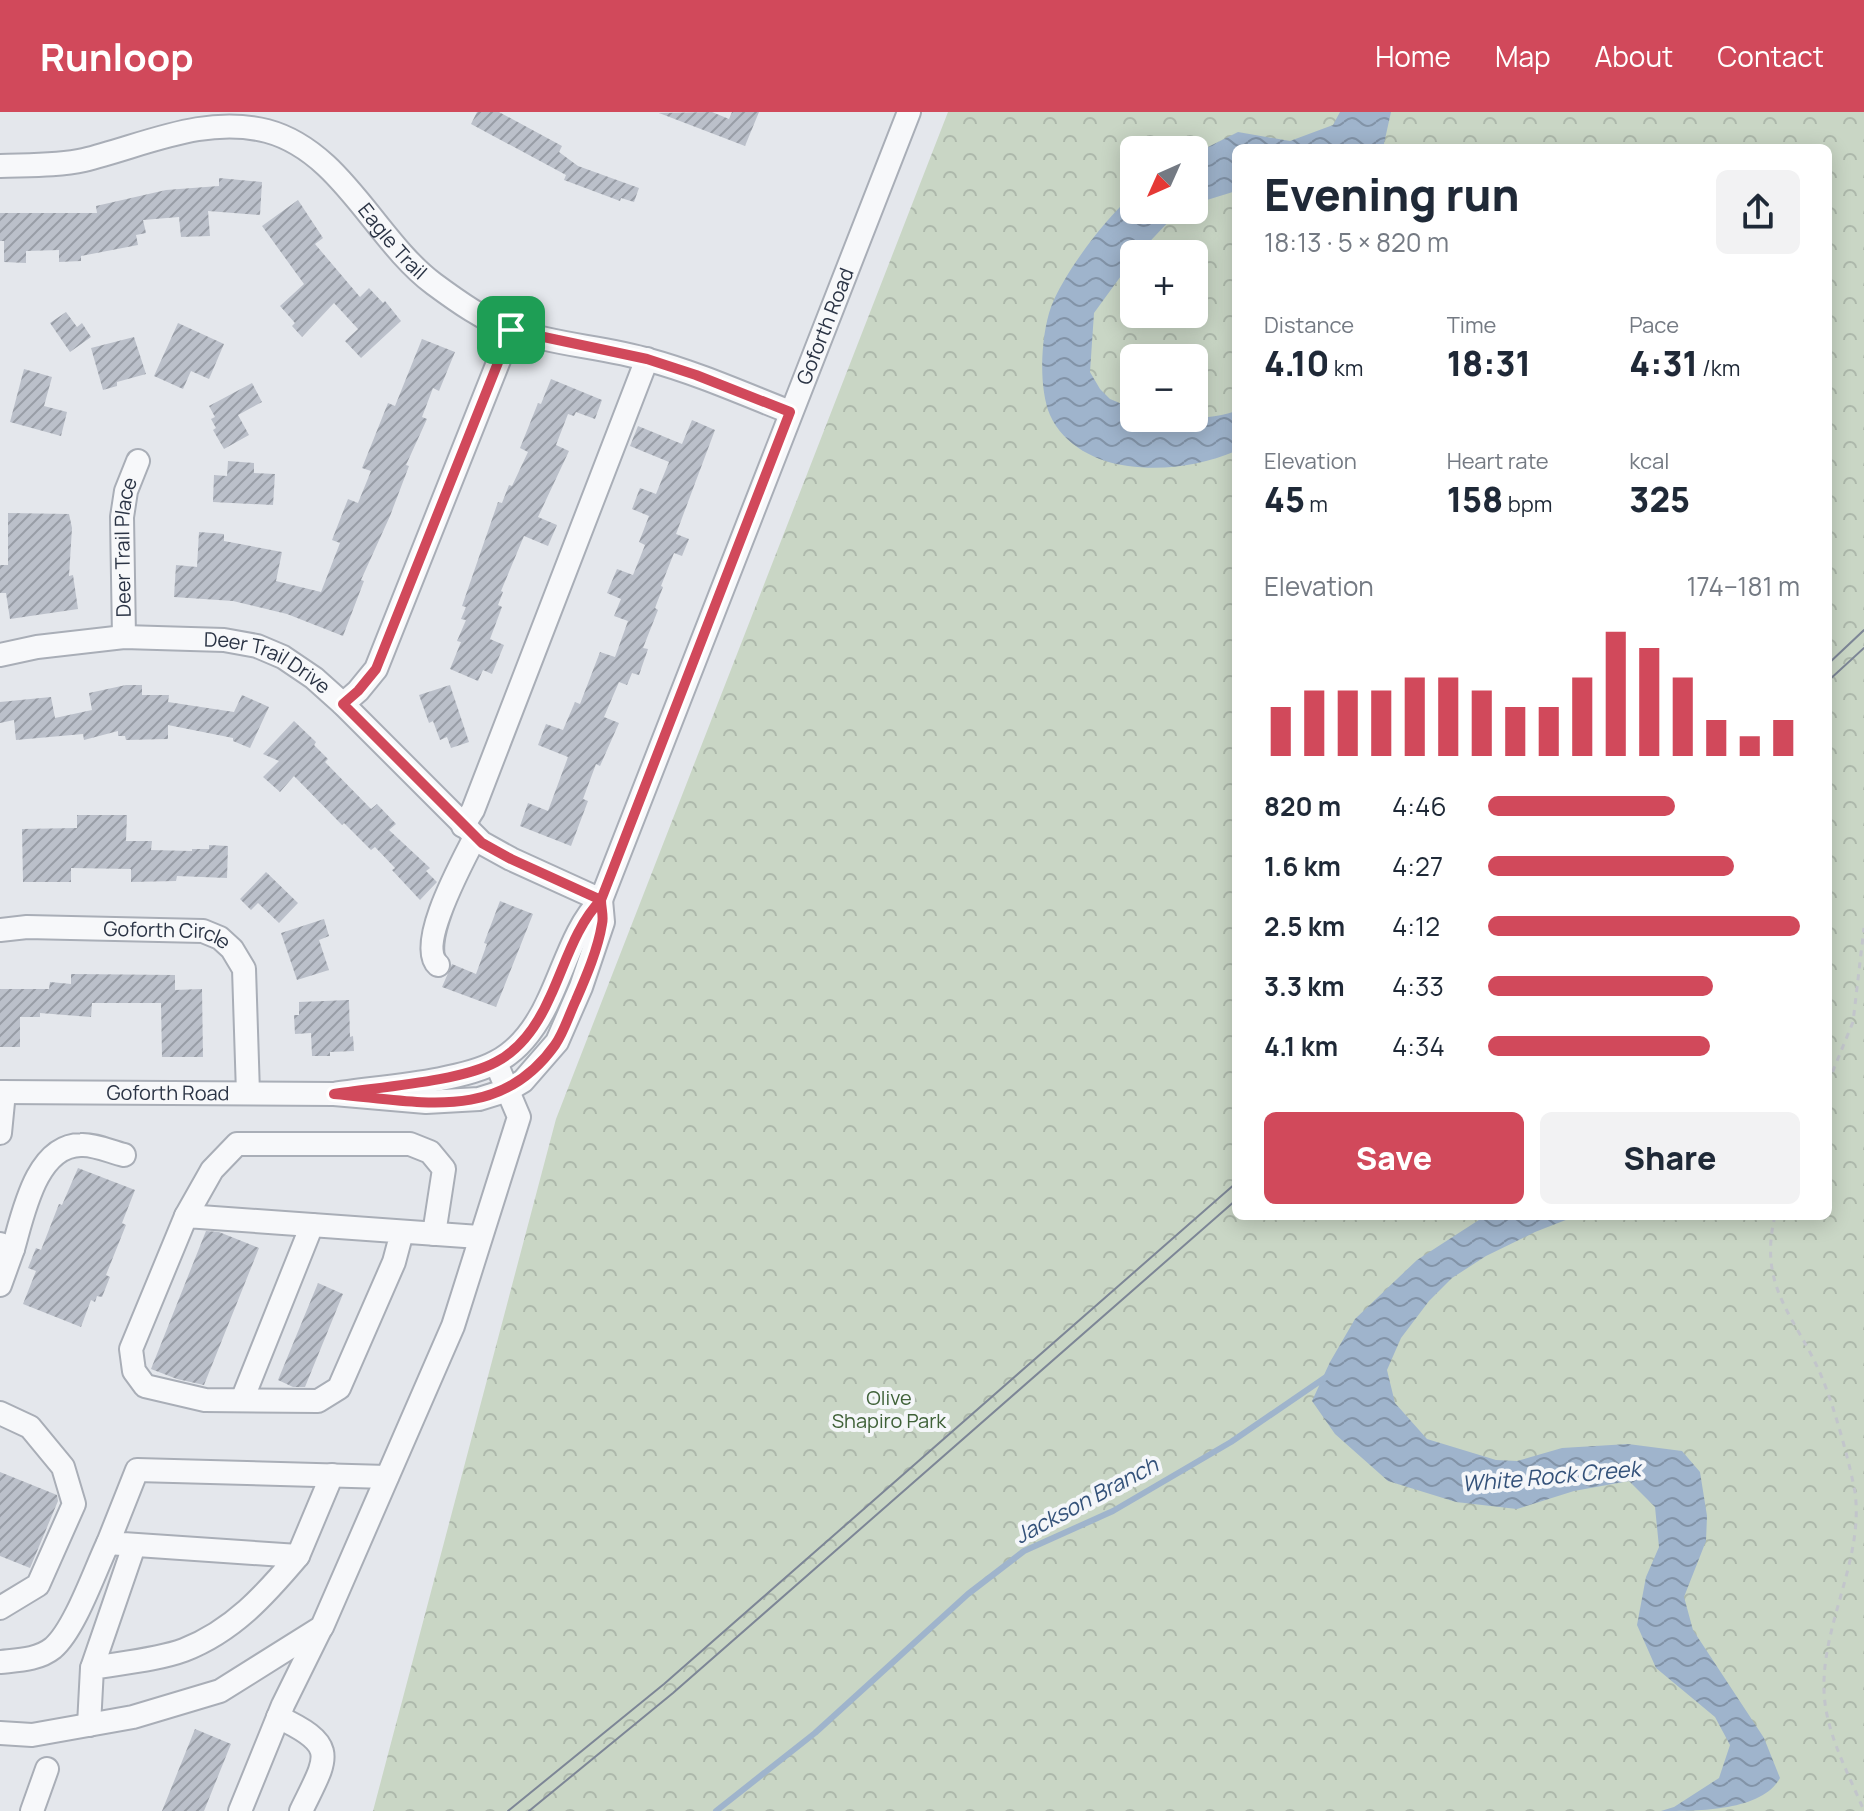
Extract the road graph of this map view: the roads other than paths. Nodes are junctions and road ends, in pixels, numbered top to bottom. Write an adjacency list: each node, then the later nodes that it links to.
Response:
1 (909, 112): 5 (street, Goforth Road)
2 (0, 166): 3 (street, Eagle Trail)
3 (511, 330): 4 (street, Eagle Trail); 9 (street)
4 (647, 359): 5 (street, Eagle Trail); 10 (street)
5 (790, 412): 11 (street, Goforth Road)
6 (138, 461): 7 (street, Deer Trail Place)
7 (124, 637): 8 (street, Deer Trail Drive); 9 (street, Deer Trail Drive)
8 (0, 655)
9 (343, 704): 10 (street, Deer Trail Drive)
10 (469, 832): 11 (street, Deer Trail Drive); 13 (street)
11 (601, 900): 14 (street, Goforth Road); 15 (street, Goforth Road)
12 (0, 930): 17 (street, Goforth Circle)
13 (438, 965)
14 (496, 1063): 15 (street); 18 (street, Goforth Road)
15 (508, 1090): 18 (street, Goforth Road); 25 (street)
16 (2, 1092): 17 (street, Goforth Road); 19 (street)
17 (248, 1093): 18 (street, Goforth Road)
18 (334, 1094)
19 (0, 1133)
20 (124, 1155): 26 (street)
21 (186, 1216): 22 (street); 24 (street); 28 (street)
22 (312, 1225): 23 (street); 28 (street)
23 (402, 1232): 24 (street); 28 (street)
24 (434, 1234): 25 (street)
25 (479, 1237): 31 (street)
26 (7, 1247): 27 (street)
27 (0, 1285)
28 (242, 1400)
29 (0, 1413): 35 (street)
30 (332, 1475): 31 (street); 32 (street); 34 (street)
31 (387, 1477): 36 (street)
32 (108, 1543): 33 (street); 37 (street)
33 (134, 1546): 34 (street); 38 (street)
34 (298, 1556): 38 (street)
35 (0, 1608)
36 (322, 1627): 39 (street); 40 (street)
37 (0, 1662)
38 (92, 1668): 40 (street)
39 (278, 1717): 44 (street); 45 (street)
40 (89, 1725): 41 (street)
41 (0, 1733)
42 (47, 1769): 43 (street)
43 (32, 1811)
44 (240, 1811)
45 (301, 1811)

